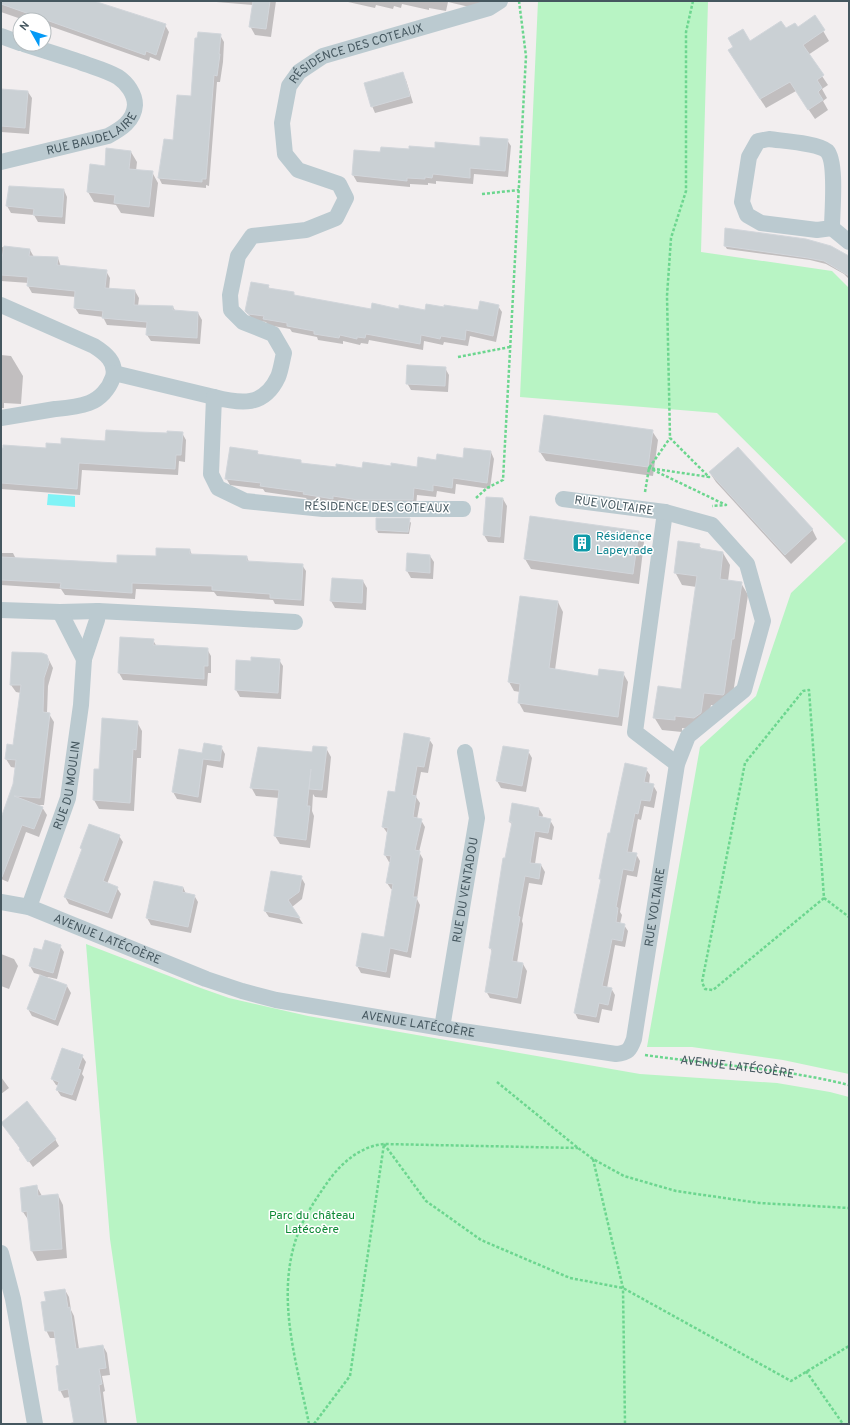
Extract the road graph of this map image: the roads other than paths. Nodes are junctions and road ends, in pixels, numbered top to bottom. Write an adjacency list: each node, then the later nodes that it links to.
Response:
1 (500, 1): 10 (street, RÉSIDENCE DES COTEAUX)
2 (1, 36): 3 (street)
3 (12, 40)
4 (48, 52): 5 (street, RUE BAUDELAIRE)
5 (1, 162)
6 (832, 228): 6 (street); 7 (street)
7 (849, 242)
8 (1, 305): 9 (street)
9 (114, 373): 10 (street, RÉSIDENCE DES COTEAUX); 11 (street)
10 (214, 397): 13 (street, RÉSIDENCE DES COTEAUX)
11 (1, 418)
12 (563, 499): 14 (street, RUE VOLTAIRE)
13 (463, 509)
14 (665, 512): 21 (street, RUE VOLTAIRE); 21 (street, RUE VOLTAIRE)
15 (1, 610): 17 (street)
16 (98, 611): 17 (street); 18 (street); 19 (street, RUE DU MOULIN)
17 (60, 612): 19 (street)
18 (295, 622)
19 (84, 659): 23 (street, RUE DU MOULIN)
20 (465, 752): 24 (street, RUE DU VENTADOU)
21 (677, 764): 25 (street, RUE VOLTAIRE)
22 (1, 902): 23 (street, AVENUE LATÉCOÈRE)
23 (29, 907): 24 (street, AVENUE LATÉCOÈRE)
24 (442, 1028): 25 (street, AVENUE LATÉCOÈRE)
25 (630, 1049)
26 (1, 1253): 27 (street)
27 (35, 1424)

